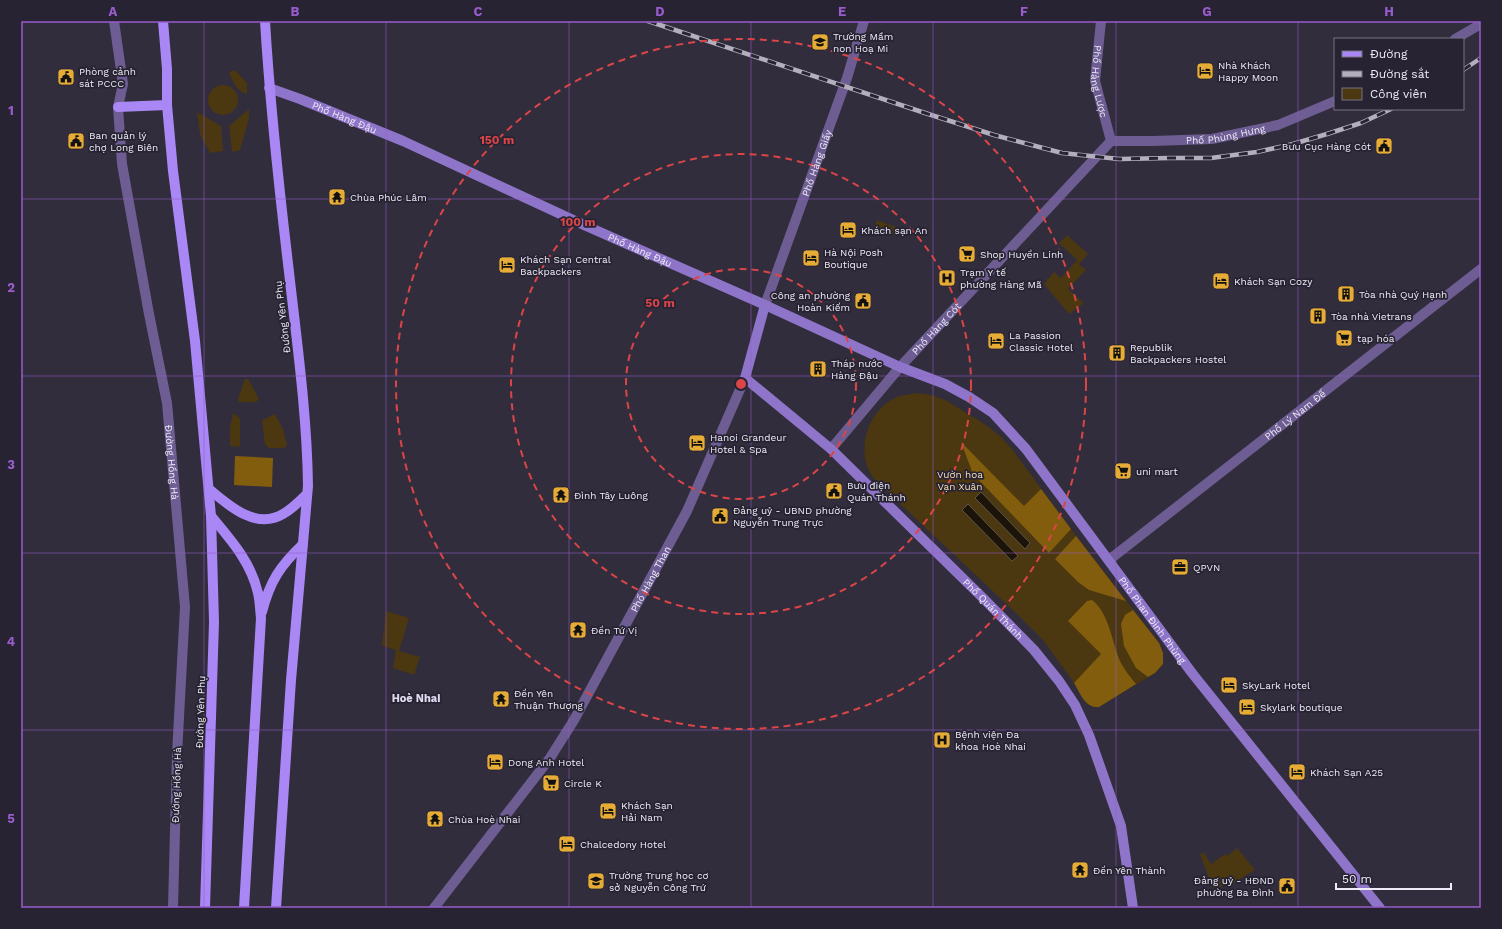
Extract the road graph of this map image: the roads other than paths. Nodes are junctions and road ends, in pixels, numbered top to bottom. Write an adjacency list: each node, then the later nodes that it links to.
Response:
1 (114, 21): 11 (street, Đường Hồng Hà)
2 (163, 21): 9 (main road, Đường Yên Phụ)
3 (265, 21): 8 (main road, Đường Yên Phụ)
4 (864, 21): 14 (street, Phố Hàng Giấy)
5 (1101, 21): 12 (street, Phố Hàng Lược)
6 (1481, 24): 7 (street)
7 (1456, 38)
8 (270, 88): 14 (main road, Phố Hàng Đậu); 19 (main road, Đường Yên Phụ)
9 (167, 100): 11 (main road); 18 (main road, Đường Yên Phụ)
10 (1334, 102): 12 (street, Phố Phùng Hưng)
11 (118, 107): 24 (street, Đường Hồng Hà)
12 (1111, 141): 15 (street, Phố Hàng Cót)
13 (1481, 269): 22 (street, Phố Lý Nam Đế)
14 (765, 305): 15 (main road, Phố Hàng Đậu); 16 (main road, Phố Hàng Than)
15 (900, 367): 17 (street, Phố Hàng Cót); 22 (main road, Phố Phan Đình Phùng)
16 (745, 378): 17 (main road, Phố Quán Thánh); 28 (street, Phố Hàng Than)
17 (831, 449): 29 (main road, Phố Quán Thánh)
18 (209, 489): 19 (main road); 20 (main road, Đường Yên Phụ)
19 (307, 494): 21 (main road, Đường Yên Phụ)
20 (211, 516): 23 (main road); 25 (main road, Đường Yên Phụ)
21 (303, 544): 23 (main road); 27 (main road, Đường Yên Phụ)
22 (1109, 560): 30 (main road, Phố Phan Đình Phùng)
23 (261, 618): 26 (main road)
24 (173, 908)
25 (205, 908)
26 (244, 908)
27 (276, 908)
28 (434, 908)
29 (1133, 908)
30 (1380, 908)

